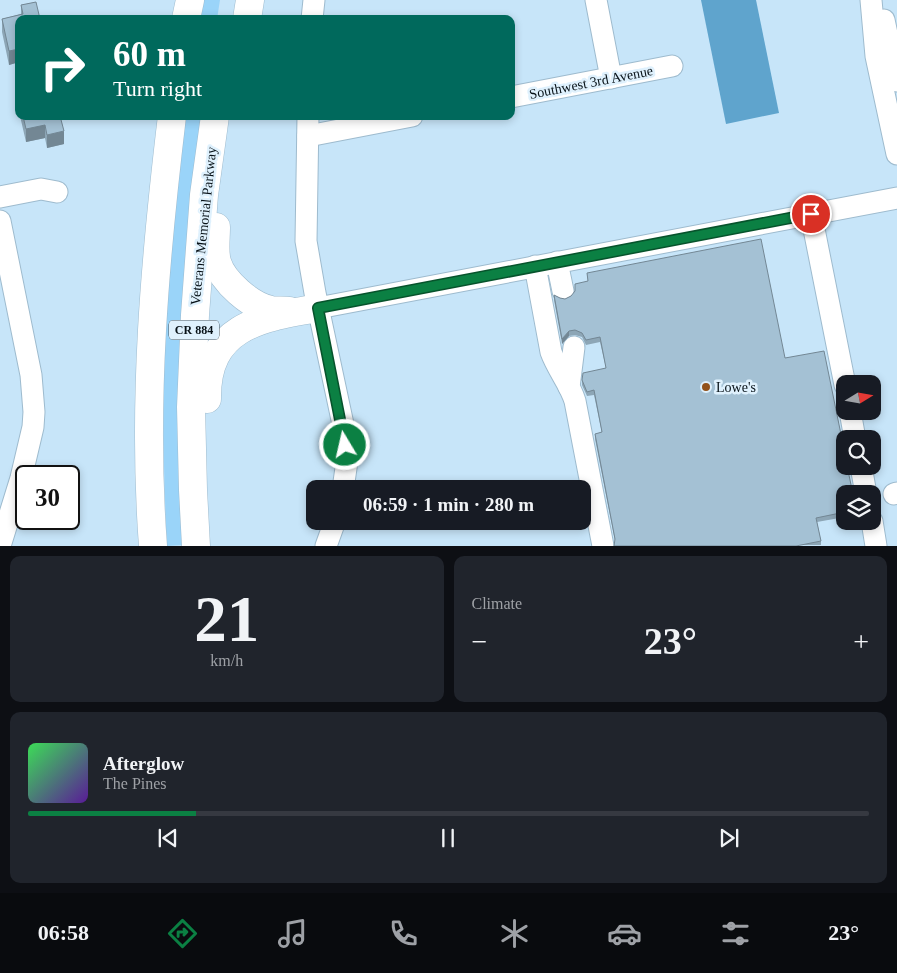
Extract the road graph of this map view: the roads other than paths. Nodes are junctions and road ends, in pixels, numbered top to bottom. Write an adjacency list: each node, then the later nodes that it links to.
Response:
1 (190, 0): 8 (highway)
2 (235, 0): 9 (highway)
3 (250, 0): 10 (highway)
4 (314, 0): 11 (street)
5 (596, 0): 13 (street)
6 (871, 0): 21 (street)
7 (880, 0): 14 (street)
8 (187, 15)
9 (233, 15)
10 (248, 15)
11 (312, 15)
12 (672, 66): 13 (street, Southwest 3rd Avenue)
13 (612, 78): 15 (street, Southwest 3rd Avenue)
14 (897, 81)
15 (515, 96)
16 (172, 120): 30 (highway, CR 884)
17 (214, 120): 41 (highway, Veterans Memorial Parkway / CR 884)
18 (228, 120): 31 (highway)
19 (370, 120): 20 (street)
20 (308, 126): 31 (street)
21 (897, 154)
22 (57, 192): 23 (street)
23 (0, 197)
24 (897, 198): 25 (street)
25 (811, 214): 27 (street); 33 (street)
26 (0, 222): 38 (street)
27 (557, 262): 28 (street); 29 (street)
28 (535, 266): 31 (street); 34 (street)
29 (563, 291)
30 (154, 295): 39 (highway); 40 (highway, CR 884)
31 (308, 309): 35 (street); 42 (highway)
32 (574, 347): 34 (street)
33 (843, 375)
34 (569, 387): 44 (street)
35 (344, 480)
36 (332, 530): 43 (street)
37 (873, 530): 45 (street)
38 (0, 546)
39 (139, 546)
40 (153, 546)
41 (196, 546)
42 (212, 546)
43 (326, 546)
44 (603, 546)
45 (876, 546)

